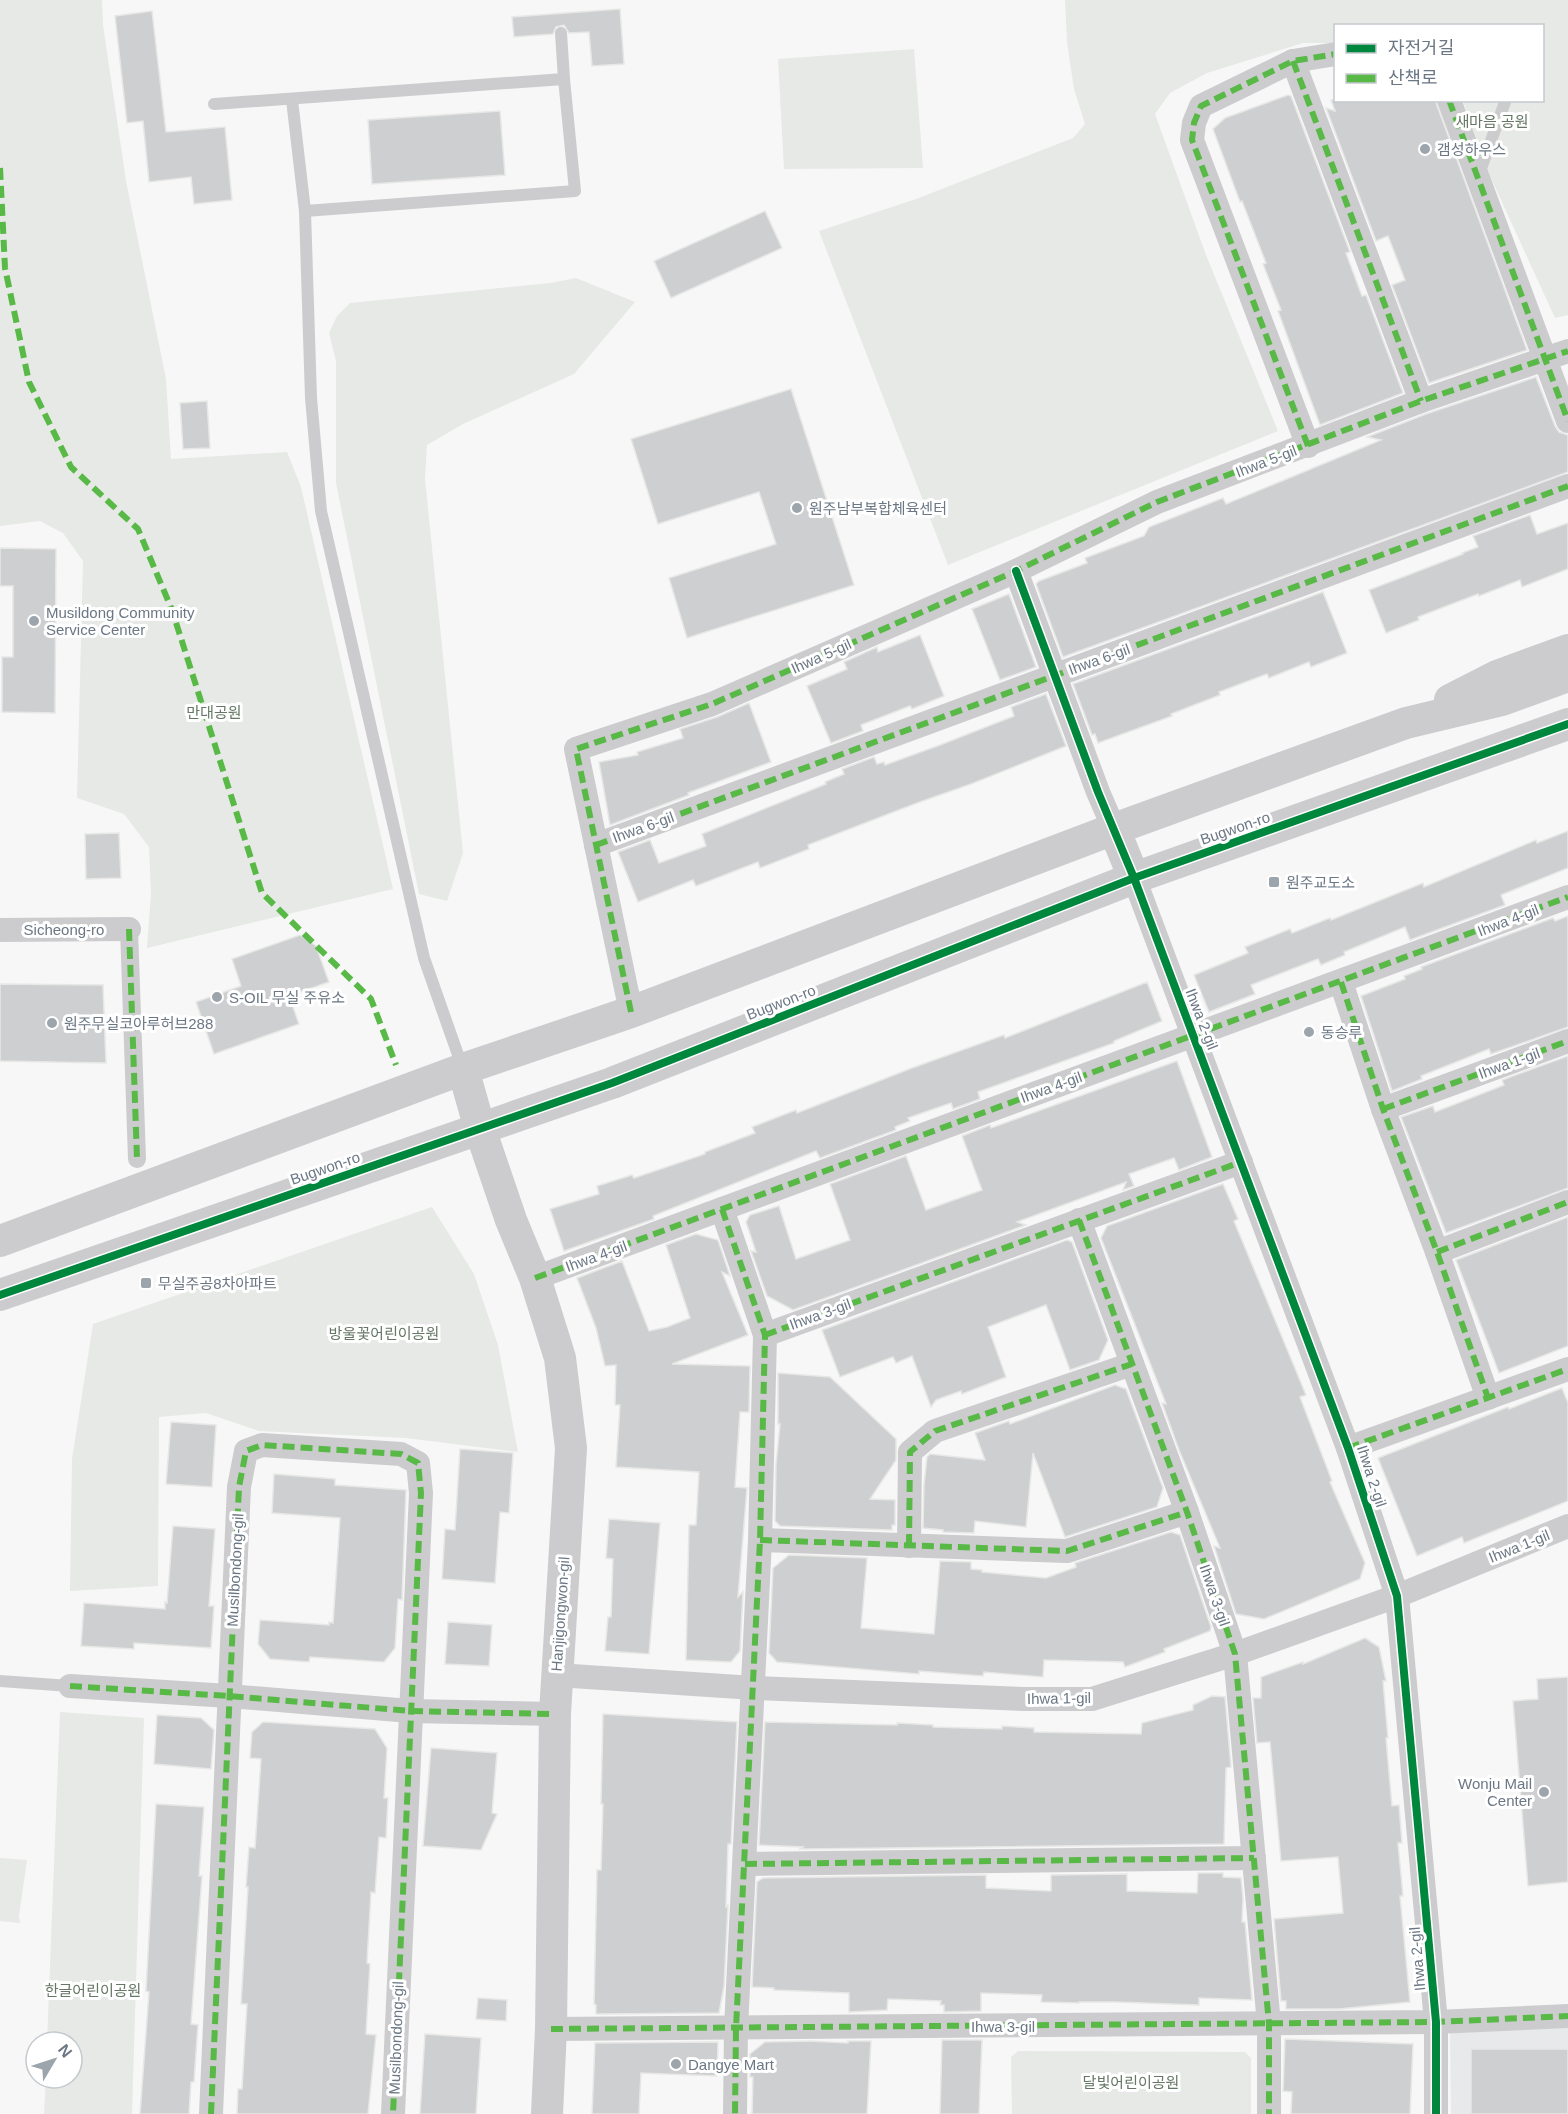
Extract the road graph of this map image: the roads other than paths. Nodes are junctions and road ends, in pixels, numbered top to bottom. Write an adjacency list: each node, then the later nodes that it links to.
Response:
1 (561, 33): 4 (lane)
2 (1334, 54): 3 (street)
3 (1293, 61): 13 (street); 15 (street, Ihwa 5-gil)
4 (564, 79): 5 (lane); 10 (lane)
5 (292, 99): 8 (lane); 10 (lane)
6 (1450, 102): 9 (street)
7 (1505, 102): 9 (lane)
8 (214, 104)
9 (1477, 178): 12 (street)
10 (305, 211): 35 (lane)
11 (1568, 351): 12 (street, Ihwa 5-gil)
12 (1544, 358): 13 (street, Ihwa 5-gil); 14 (street)
13 (1421, 401): 15 (street, Ihwa 5-gil)
14 (1568, 421)
15 (1308, 446): 17 (street, Ihwa 5-gil)
16 (1568, 486): 19 (street, Ihwa 6-gil)
17 (1016, 571): 19 (street); 26 (street, Ihwa 5-gil)
18 (1568, 650): 21 (street)
19 (1055, 675): 25 (street); 26 (street, Ihwa 6-gil)
20 (1568, 676): 21 (street)
21 (1406, 723): 25 (street)
22 (1568, 724): 24 (street, Bugwon-ro)
23 (1568, 746): 24 (street, Bugwon-ro)
24 (1431, 774): 27 (street, Bugwon-ro)
25 (1114, 829): 27 (street); 32 (street)
26 (596, 845): 32 (street, Ihwa 5-gil)
27 (1134, 878): 33 (street, Ihwa 2-gil); 37 (street, Bugwon-ro)
28 (1568, 897): 31 (street, Ihwa 4-gil)
29 (129, 929): 30 (street, Sicheong-ro); 38 (street)
30 (0, 930)
31 (1341, 982): 33 (street, Ihwa 4-gil); 36 (street)
32 (631, 1012): 35 (street)
33 (1194, 1035): 39 (street, Ihwa 2-gil); 41 (street, Ihwa 4-gil)
34 (1568, 1041): 36 (street, Ihwa 1-gil)
35 (463, 1069): 37 (street, Hanjigongwon-gil); 43 (street)
36 (1383, 1109): 44 (street)
37 (480, 1128): 45 (street, Hanjigongwon-gil); 46 (street, Bugwon-ro)
38 (137, 1159)
39 (1241, 1162): 42 (street, Ihwa 3-gil); 51 (street, Ihwa 2-gil)
40 (1568, 1202): 44 (street)
41 (722, 1209): 45 (street, Ihwa 4-gil); 47 (street)
42 (1079, 1220): 47 (street, Ihwa 3-gil); 48 (street, Ihwa 3-gil)
43 (0, 1241)
44 (1437, 1252): 50 (street)
45 (535, 1278): 58 (street, Hanjigongwon-gil)
46 (0, 1295)
47 (765, 1335): 54 (street)
48 (1132, 1364): 52 (street, Ihwa 3-gil); 55 (street)
49 (1568, 1369): 50 (street)
50 (1488, 1398): 51 (street)
51 (1348, 1448): 56 (street, Ihwa 2-gil)
52 (1187, 1512): 55 (street); 57 (street, Ihwa 3-gil)
53 (1568, 1526): 56 (street, Ihwa 1-gil)
54 (760, 1540): 55 (street); 61 (street)
55 (909, 1546)
56 (1397, 1596): 57 (street, Ihwa 1-gil); 68 (street, Ihwa 2-gil)
57 (1235, 1654): 61 (street, Ihwa 1-gil); 65 (street, Ihwa 3-gil)
58 (556, 1675): 61 (street, Ihwa 1-gil); 64 (street, Hanjigongwon-gil)
59 (0, 1681): 60 (lane)
60 (70, 1686): 62 (street)
61 (754, 1688): 66 (street)
62 (229, 1696): 63 (street); 63 (street, Musilbondong-gil); 72 (street, Musilbondong-gil)
63 (410, 1711): 64 (street); 73 (street, Musilbondong-gil)
64 (555, 1714): 71 (street, Hanjigongwon-gil)
65 (1254, 1858): 66 (street); 69 (street, Ihwa 3-gil)
66 (745, 1864): 70 (street)
67 (1568, 2016): 68 (street, Ihwa 3-gil)
68 (1436, 2022): 69 (street, Ihwa 3-gil); 77 (street, Ihwa 2-gil)
69 (1269, 2024): 70 (street, Ihwa 3-gil); 76 (street, Ihwa 3-gil)
70 (736, 2028): 71 (street, Ihwa 3-gil); 75 (street)
71 (551, 2029): 74 (street, Hanjigongwon-gil)
72 (211, 2114)
73 (393, 2114)
74 (547, 2114)
75 (735, 2114)
76 (1269, 2114)
77 (1436, 2114)

